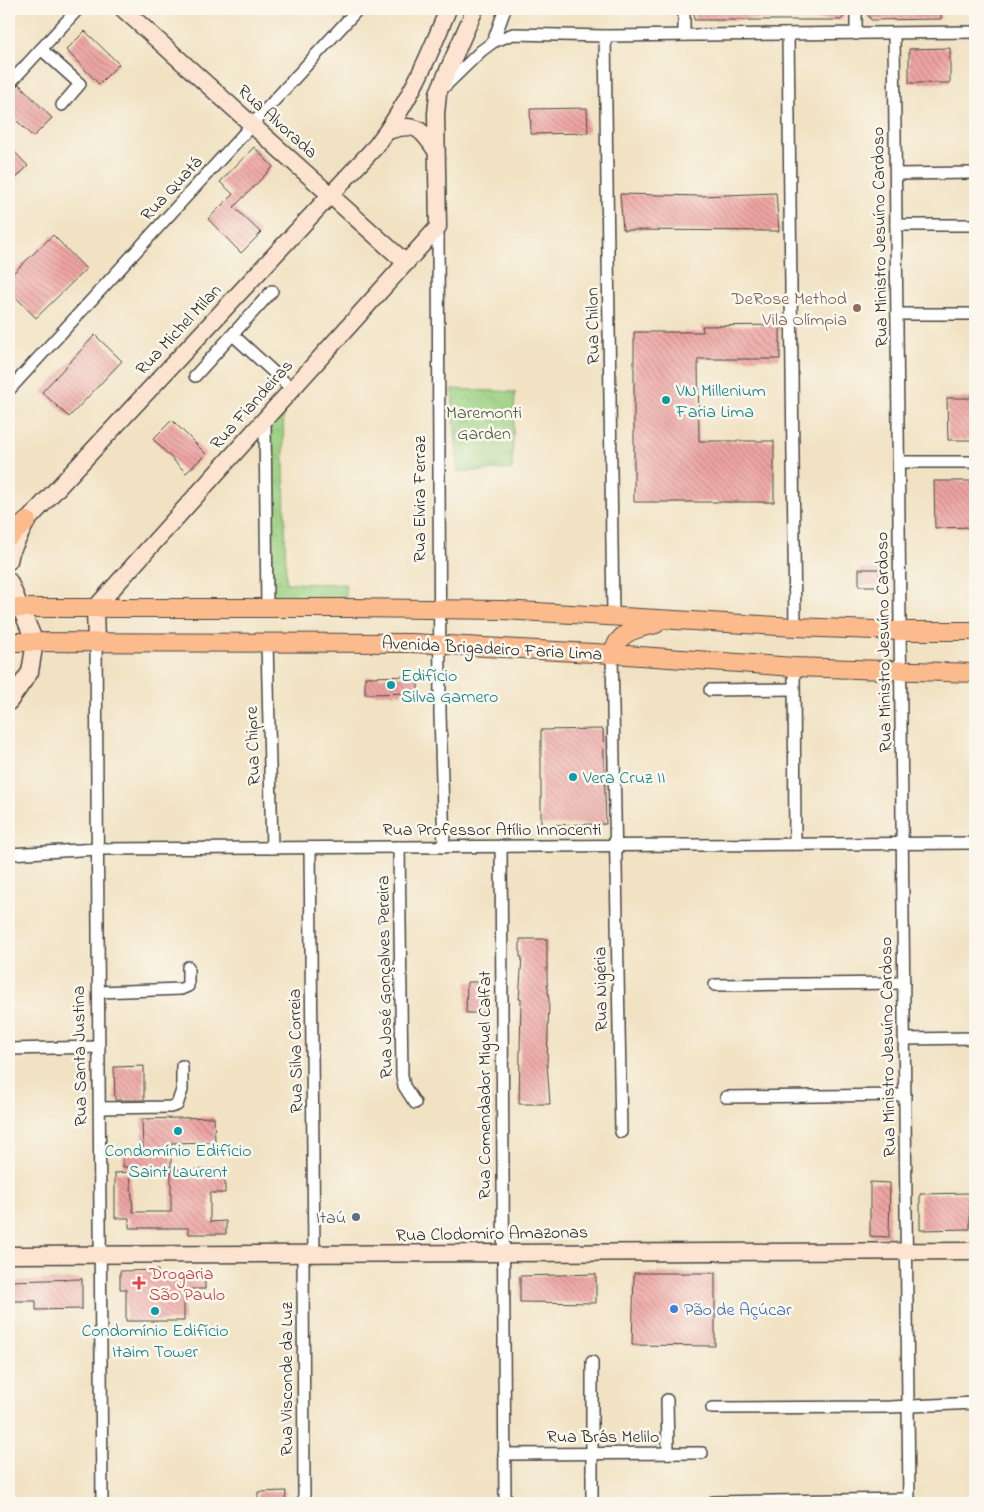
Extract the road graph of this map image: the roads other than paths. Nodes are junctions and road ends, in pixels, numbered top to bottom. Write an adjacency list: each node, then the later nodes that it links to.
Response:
1 (78, 9): 17 (street)
2 (124, 9): 21 (street, Rua Alvorada)
3 (358, 9): 21 (street, Rua Quatá)
4 (448, 9): 22 (street, Rua Michel Milan)
5 (475, 9): 19 (street)
6 (506, 9): 10 (street); 16 (street)
7 (684, 9): 14 (street)
8 (856, 9): 12 (street)
9 (975, 32): 13 (street)
10 (513, 34): 15 (street); 16 (street)
11 (788, 34): 12 (street); 14 (street); 51 (street)
12 (856, 34): 13 (street)
13 (894, 34): 24 (street, Rua Ministro Jesuíno Cardoso)
14 (684, 35): 15 (street)
15 (605, 36): 49 (street, Rua Chilon)
16 (494, 42): 19 (street)
17 (41, 49): 18 (street); 20 (street)
18 (9, 84)
19 (438, 93): 23 (street, Rua Elvira Ferraz)
20 (62, 105)
21 (252, 125): 26 (street, Rua Alvorada); 37 (street, Rua Quatá)
22 (388, 131): 23 (street); 26 (street, Rua Michel Milan)
23 (436, 152): 29 (street, Rua Elvira Ferraz)
24 (896, 174): 25 (street); 27 (street, Rua Ministro Jesuíno Cardoso)
25 (975, 174)
26 (330, 195): 30 (street, Rua Alvorada); 41 (street, Rua Michel Milan)
27 (896, 225): 28 (street); 32 (street, Rua Ministro Jesuíno Cardoso)
28 (975, 225)
29 (438, 227): 30 (street, Rua Fiandeiras); 48 (street, Rua Elvira Ferraz)
30 (406, 263): 36 (street, Rua Fiandeiras)
31 (272, 291): 34 (street)
32 (897, 314): 33 (street); 39 (street, Rua Ministro Jesuíno Cardoso)
33 (975, 314)
34 (232, 335): 35 (street); 36 (street)
35 (195, 376)
36 (292, 389): 38 (street, Rua Fiandeiras)
37 (9, 390)
38 (264, 420): 46 (street, Rua Fiandeiras); 47 (street)
39 (899, 462): 40 (street); 52 (street, Rua Ministro Jesuíno Cardoso)
40 (975, 462)
41 (27, 521): 42 (main road); 43 (street, Rua Michel Milan)
42 (9, 537)
43 (9, 561)
44 (9, 581): 45 (street)
45 (14, 608): 46 (main road, Avenida Brigadeiro Faria Lima); 55 (street)
46 (94, 608): 47 (main road, Avenida Brigadeiro Faria Lima); 56 (street, Rua Santa Justina)
47 (267, 608): 48 (main road, Avenida Brigadeiro Faria Lima)
48 (440, 609): 49 (main road, Avenida Brigadeiro Faria Lima); 58 (street, Rua Elvira Ferraz)
49 (613, 616): 50 (main road, Avenida Brigadeiro Faria Lima)
50 (671, 620): 51 (main road, Avenida Brigadeiro Faria Lima); 59 (main road)
51 (796, 627): 52 (main road, Avenida Brigadeiro Faria Lima)
52 (901, 631): 53 (main road, Avenida Brigadeiro Faria Lima); 61 (street, Rua Ministro Jesuíno Cardoso)
53 (975, 631)
54 (9, 642): 55 (main road, Avenida Brigadeiro Faria Lima)
55 (35, 642): 56 (main road, Avenida Brigadeiro Faria Lima); 65 (street)
56 (96, 642): 57 (main road, Avenida Brigadeiro Faria Lima); 75 (street, Rua Santa Justina)
57 (267, 642): 58 (main road, Avenida Brigadeiro Faria Lima); 73 (street, Rua Chipre)
58 (440, 644): 59 (main road, Avenida Brigadeiro Faria Lima); 72 (street, Rua Elvira Ferraz)
59 (612, 654): 60 (main road, Avenida Brigadeiro Faria Lima); 70 (street)
60 (794, 667): 61 (main road, Avenida Brigadeiro Faria Lima); 63 (street)
61 (901, 672): 62 (main road, Avenida Brigadeiro Faria Lima); 68 (street, Rua Ministro Jesuíno Cardoso)
62 (975, 673)
63 (794, 689): 64 (street); 67 (street)
64 (710, 690)
65 (9, 702)
66 (975, 843): 68 (street, Rua Professor Atílio Innocenti)
67 (795, 844): 68 (street, Rua Professor Atílio Innocenti); 70 (street, Rua Professor Atílio Innocenti)
68 (903, 844): 78 (street, Rua Ministro Jesuíno Cardoso)
69 (501, 846): 70 (street, Rua Professor Atílio Innocenti); 72 (street, Rua Professor Atílio Innocenti); 95 (street, Rua Comendador Miguel Calfat)
70 (615, 846): 90 (street, Rua Nigéria)
71 (399, 847): 72 (street, Rua Professor Atílio Innocenti); 74 (street, Rua Professor Atílio Innocenti); 88 (street, Rua José Gonçalves Pereira)
72 (444, 847)
73 (272, 848): 74 (street, Rua Professor Atílio Innocenti); 75 (street, Rua Professor Atílio Innocenti)
74 (310, 848): 94 (street, Rua Silva Correia)
75 (98, 849): 76 (street, Rua Professor Atílio Innocenti); 80 (street, Rua Santa Justina)
76 (9, 854)
77 (188, 967): 80 (street)
78 (904, 982): 79 (street); 82 (street, Rua Ministro Jesuíno Cardoso)
79 (714, 985)
80 (99, 992): 83 (street, Rua Santa Justina)
81 (975, 1038): 82 (street)
82 (905, 1039): 86 (street, Rua Ministro Jesuíno Cardoso)
83 (99, 1047): 84 (street); 89 (street, Rua Santa Justina)
84 (9, 1049)
85 (182, 1066): 89 (street)
86 (905, 1095): 87 (street); 91 (street, Rua Ministro Jesuíno Cardoso)
87 (726, 1097)
88 (415, 1103)
89 (100, 1108): 93 (street, Rua Santa Justina)
90 (621, 1132)
91 (907, 1251): 92 (street, Rua Clodomiro Amazonas); 95 (street, Rua Clodomiro Amazonas); 100 (street, Rua Ministro Jesuíno Cardoso)
92 (975, 1251)
93 (100, 1254): 94 (street, Rua Clodomiro Amazonas); 96 (street, Rua Clodomiro Amazonas); 108 (street, Rua Santa Justina)
94 (309, 1254): 95 (street, Rua Clodomiro Amazonas); 109 (street, Rua Visconde da Luz)
95 (502, 1254): 104 (street, Rua Comendador Miguel Calfat)
96 (9, 1255)
97 (592, 1362): 105 (street)
98 (667, 1400): 102 (street)
99 (975, 1403): 100 (street)
100 (907, 1405): 101 (street); 106 (street, Rua Ministro Jesuíno Cardoso)
101 (712, 1408)
102 (668, 1453): 103 (street, Rua Brás Melilo); 105 (street, Rua Brás Melilo)
103 (702, 1453)
104 (504, 1454): 105 (street, Rua Brás Melilo); 110 (street, Rua Comendador Miguel Calfat)
105 (592, 1454): 111 (street)
106 (908, 1501): 107 (street)
107 (713, 1502)
108 (102, 1503)
109 (304, 1503)
110 (505, 1503)
111 (592, 1503)

